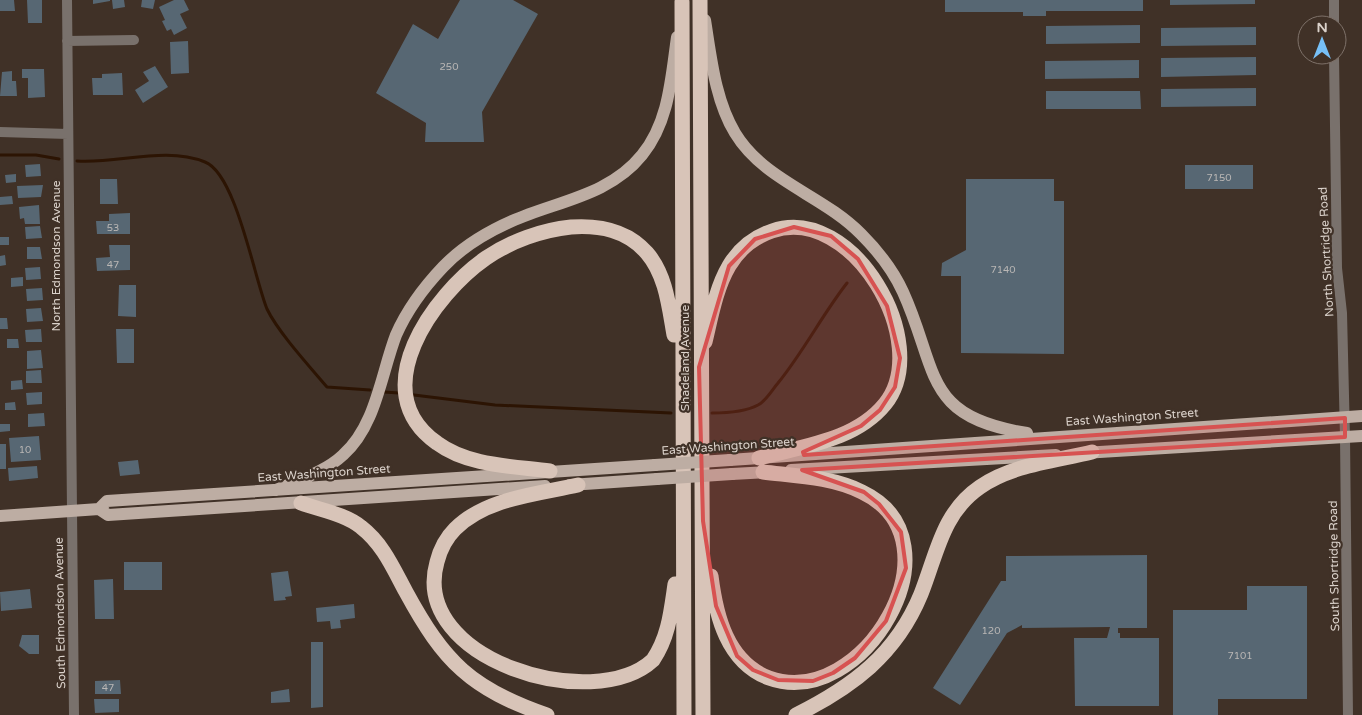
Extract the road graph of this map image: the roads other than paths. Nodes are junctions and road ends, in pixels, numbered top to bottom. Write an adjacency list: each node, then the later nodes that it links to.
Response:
1 (66, 0): 7 (street, North Edmondson Avenue)
2 (701, 0): 11 (highway, Shadeland Avenue); 15 (main road)
3 (1334, 0): 5 (street)
4 (682, 1): 12 (highway, Shadeland Avenue); 22 (main road)
5 (1334, 15)
6 (134, 40): 7 (street)
7 (67, 41): 10 (street, North Edmondson Avenue)
8 (1334, 65): 14 (street, North Shortridge Road)
9 (0, 132): 10 (street)
10 (68, 134): 25 (street, North Edmondson Avenue)
11 (700, 368): 19 (highway); 27 (highway, Shadeland Avenue)
12 (682, 373): 20 (highway); 28 (highway, Shadeland Avenue)
13 (1362, 416): 14 (main road, East Washington Street)
14 (1345, 418): 15 (main road, East Washington Street); 17 (street, South Shortridge Road)
15 (1050, 436): 19 (main road, East Washington Street)
16 (1362, 436): 17 (main road, East Washington Street)
17 (1345, 437): 18 (main road, East Washington Street); 36 (street, South Shortridge Road)
18 (1092, 452): 19 (main road, East Washington Street); 35 (highway)
19 (761, 465): 20 (main road, East Washington Street, bridge); 21 (main road, East Washington Street, bridge); 27 (highway)
20 (550, 471): 22 (main road, East Washington Street)
21 (578, 485): 23 (main road, East Washington Street); 29 (highway)
22 (276, 490): 24 (main road, East Washington Street)
23 (301, 503): 24 (main road, East Washington Street); 32 (highway)
24 (99, 509): 25 (main road, East Washington Street)
25 (71, 511): 26 (main road, East Washington Street); 31 (street, South Edmondson Avenue)
26 (0, 516)
27 (703, 521): 34 (highway, Shadeland Avenue)
28 (682, 533): 30 (highway); 33 (highway, Shadeland Avenue)
29 (524, 687)
30 (611, 693)
31 (74, 715)
32 (547, 715)
33 (684, 715)
34 (703, 715)
35 (796, 715)
36 (1348, 715)

